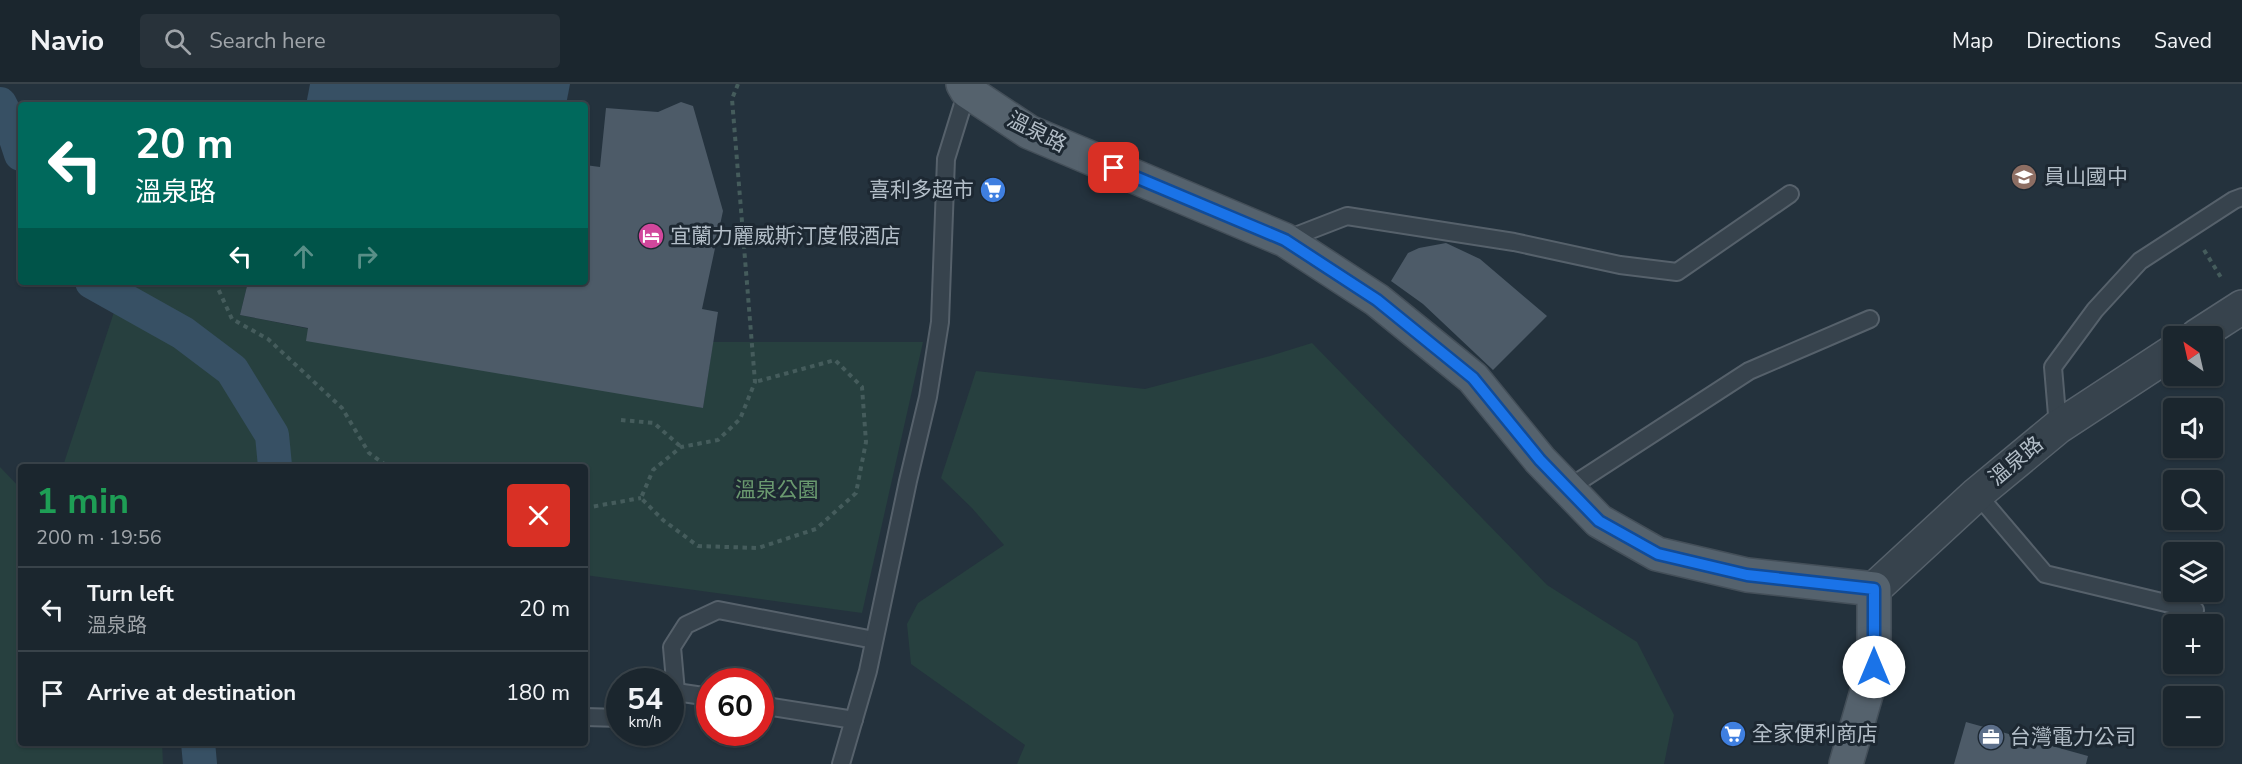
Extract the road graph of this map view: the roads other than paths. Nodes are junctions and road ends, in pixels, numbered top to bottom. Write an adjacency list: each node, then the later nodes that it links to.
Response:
1 (965, 88): 4 (main road, 溫泉路); 14 (lane)
2 (1790, 194): 4 (lane)
3 (2242, 197): 9 (lane)
4 (1285, 240): 10 (main road, 溫泉路)
5 (2241, 307): 7 (street)
6 (1870, 319): 10 (lane)
7 (2212, 326)
8 (2163, 358): 9 (street, 溫泉路)
9 (2058, 427): 11 (street, 溫泉路)
10 (1567, 489): 12 (main road, 溫泉路)
11 (1977, 494): 12 (street, 溫泉路); 13 (lane)
12 (1874, 589): 21 (main road)
13 (2195, 610)
14 (874, 640): 15 (lane); 19 (lane)
15 (672, 668)
16 (774, 707): 19 (lane)
17 (588, 717): 18 (lane)
18 (606, 718)
19 (854, 720): 20 (lane)
20 (842, 764)
21 (1846, 764)

